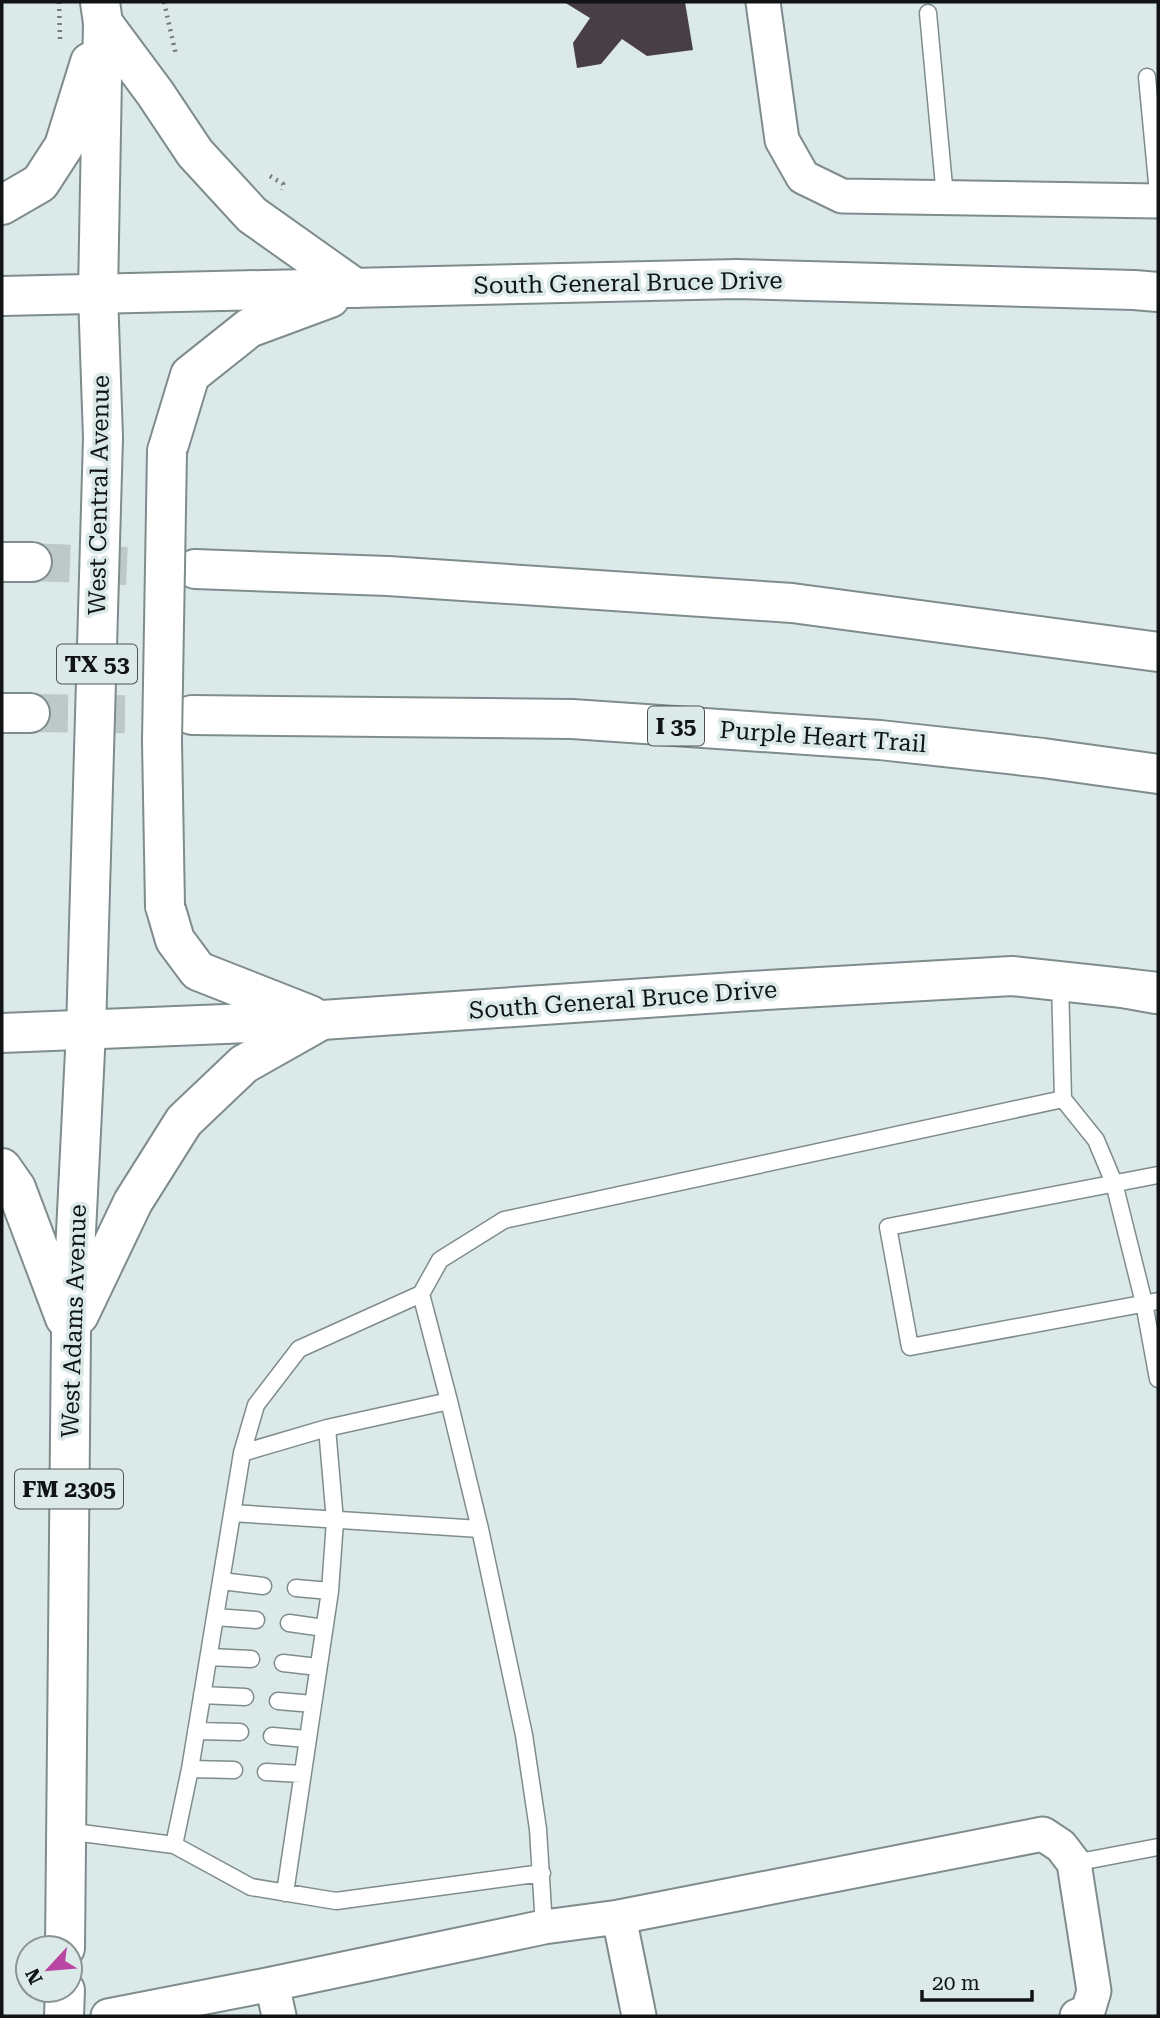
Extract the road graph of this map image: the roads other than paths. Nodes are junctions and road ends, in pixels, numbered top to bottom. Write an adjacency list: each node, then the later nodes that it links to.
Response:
1 (763, 2): 6 (street)
2 (101, 12): 8 (main road); 9 (main road); 11 (main road, West Central Avenue / TX 53)
3 (928, 13): 6 (lane)
4 (1147, 77): 5 (lane)
5 (1158, 193)
6 (946, 197): 7 (street)
7 (1158, 201)
8 (2, 205)
9 (355, 288): 10 (main road, South General Bruce Drive); 11 (main road, South General Bruce Drive); 19 (main road, bridge)
10 (1158, 292)
11 (98, 294): 12 (main road, South General Bruce Drive); 20 (main road, West Central Avenue / TX 53, bridge)
12 (2, 296)
13 (195, 569): 14 (main road)
14 (1158, 652)
15 (192, 715): 16 (main road, Purple Heart Trail / I 35)
16 (1158, 774)
17 (1060, 979): 18 (main road, South General Bruce Drive); 19 (main road, South General Bruce Drive); 22 (lane)
18 (1147, 992)
19 (322, 1020): 20 (main road, South General Bruce Drive); 28 (main road)
20 (86, 1031): 21 (main road, South General Bruce Drive); 28 (main road, West Adams Avenue / FM 2305)
21 (2, 1033)
22 (1063, 1099): 25 (lane); 26 (lane)
23 (2, 1168): 28 (main road)
24 (1158, 1175): 25 (lane)
25 (1114, 1183): 27 (lane); 27 (lane)
26 (421, 1294): 30 (lane); 32 (lane)
27 (1151, 1302): 29 (lane)
28 (71, 1333): 60 (main road, West Adams Avenue / FM 2305)
29 (1158, 1379)
30 (450, 1401): 31 (lane); 35 (lane)
31 (327, 1427): 32 (lane); 34 (lane)
32 (242, 1453): 33 (lane)
33 (232, 1513): 34 (lane); 36 (lane)
34 (335, 1521): 35 (lane); 39 (lane)
35 (480, 1529): 64 (lane)
36 (221, 1581): 37 (lane); 40 (lane)
37 (263, 1586)
38 (296, 1588): 39 (lane)
39 (330, 1591): 43 (lane)
40 (215, 1617): 41 (lane); 44 (lane)
41 (256, 1619)
42 (289, 1623): 43 (lane)
43 (324, 1628): 47 (lane)
44 (209, 1657): 45 (lane); 48 (lane)
45 (251, 1659)
46 (283, 1663): 47 (lane)
47 (318, 1667): 51 (lane)
48 (202, 1695): 49 (lane); 52 (lane)
49 (245, 1697)
50 (278, 1702): 51 (lane)
51 (313, 1704): 55 (lane)
52 (196, 1731): 53 (lane); 56 (lane)
53 (240, 1732)
54 (272, 1736): 55 (lane)
55 (307, 1739): 59 (lane)
56 (190, 1769): 57 (lane); 61 (lane)
57 (234, 1770)
58 (266, 1772): 59 (lane)
59 (302, 1774): 65 (lane)
60 (66, 1831): 61 (lane); 68 (main road, West Adams Avenue / FM 2305)
61 (174, 1845): 65 (lane)
62 (1158, 1847): 63 (lane)
63 (1074, 1863): 66 (street); 73 (street)
64 (542, 1873): 65 (lane); 67 (lane)
65 (285, 1893)
66 (619, 1917): 67 (street); 72 (street)
67 (544, 1927): 69 (street)
68 (65, 1934)
69 (272, 1984): 70 (street); 71 (street)
70 (108, 2016)
71 (279, 2016)
72 (639, 2016)
73 (1077, 2016)

